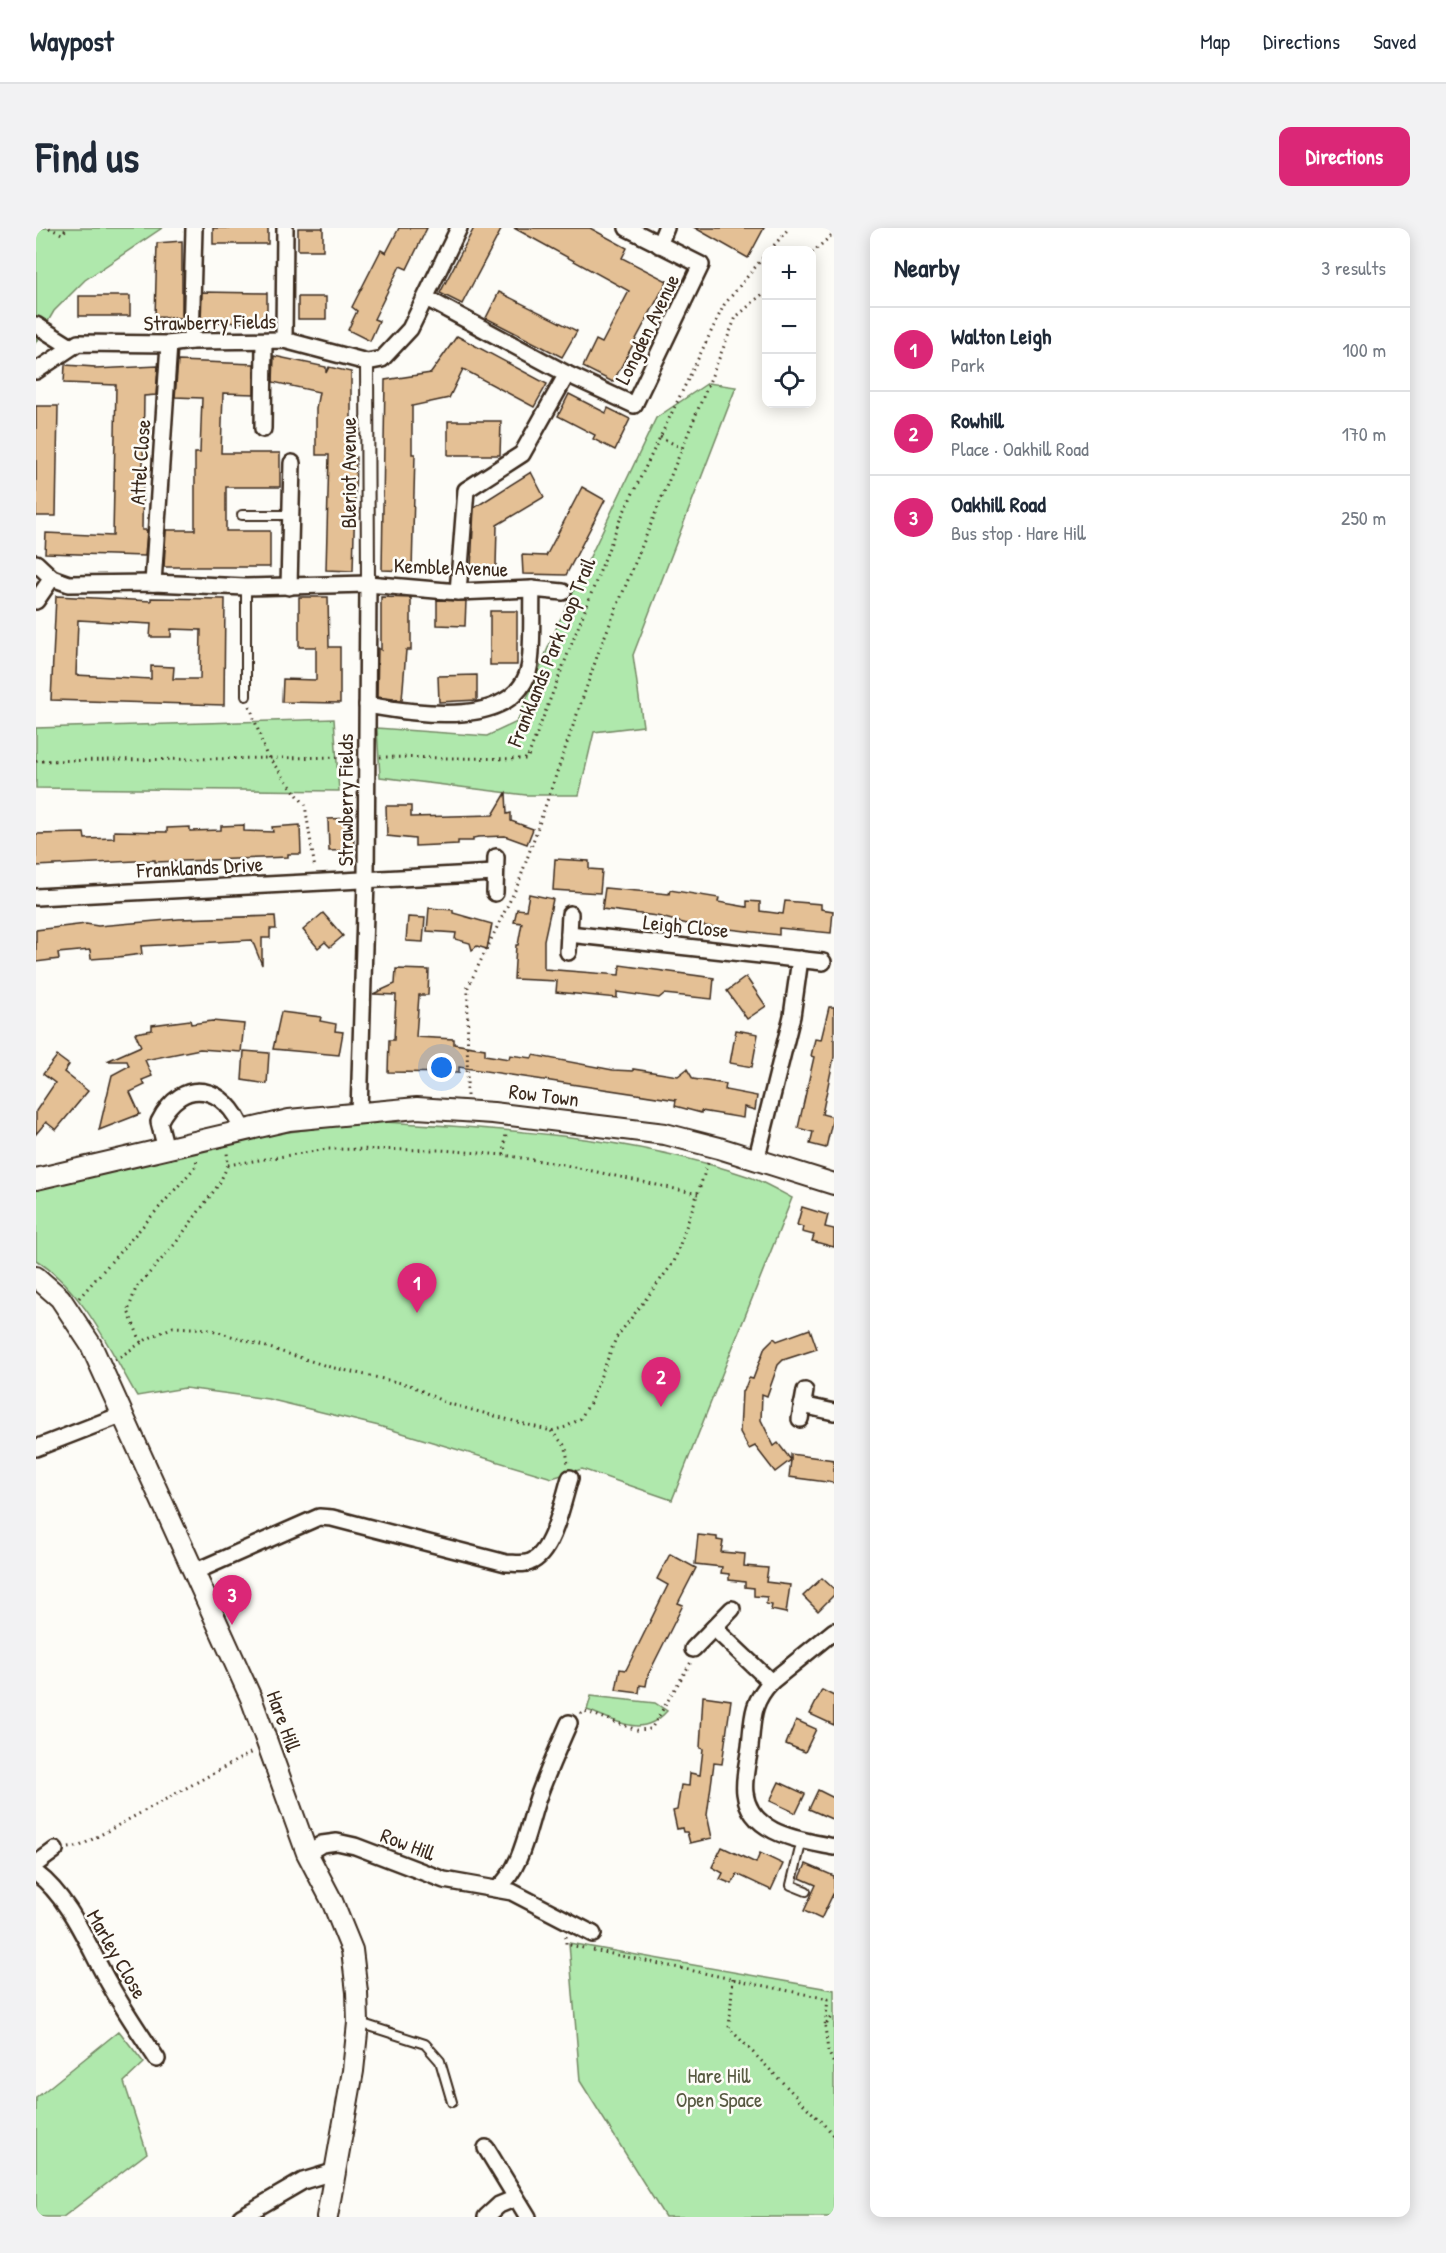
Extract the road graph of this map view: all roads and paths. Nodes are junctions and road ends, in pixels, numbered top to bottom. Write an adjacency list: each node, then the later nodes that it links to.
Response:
1 (49, 228): 2 (path)
2 (66, 228)
3 (194, 228): 18 (street)
4 (285, 228): 17 (street)
5 (459, 228): 15 (street)
6 (627, 228): 10 (street, Longden Avenue)
7 (666, 228): 10 (street)
8 (789, 228): 11 (path)
9 (834, 233): 12 (path)
10 (659, 245): 24 (street, Longden Avenue)
11 (773, 246)
12 (816, 249)
13 (762, 259): 26 (path, Franklands Park Loop Trail)
14 (762, 294): 27 (path)
15 (426, 298): 22 (street); 24 (street, Longden Avenue)
16 (36, 325): 21 (street)
17 (284, 340): 19 (street, Strawberry Fields); 22 (street, Strawberry Fields)
18 (191, 341): 19 (street, Strawberry Fields); 20 (street, Strawberry Fields)
19 (264, 341): 25 (street)
20 (169, 344): 21 (street, Strawberry Fields); 33 (street, Attel Close)
21 (70, 347): 23 (street, Strawberry Fields)
22 (367, 362): 34 (street, Bleriot Avenue)
23 (36, 371)
24 (567, 374): 38 (street)
25 (263, 429)
26 (660, 438): 27 (path); 44 (path, Franklands Park Loop Trail)
27 (682, 448): 57 (path)
28 (292, 463): 30 (street)
29 (242, 515): 30 (lane)
30 (291, 515): 35 (street)
31 (36, 563): 32 (street)
32 (52, 578): 33 (street); 40 (street)
33 (153, 583): 36 (street)
34 (368, 584): 35 (street); 38 (street, Kemble Avenue); 42 (street, Strawberry Fields)
35 (289, 586): 36 (street)
36 (246, 587): 41 (lane)
37 (532, 589): 38 (street, Kemble Avenue); 39 (street, Kemble Avenue); 42 (street, Kemble Avenue)
38 (458, 592)
39 (563, 592)
40 (36, 601)
41 (246, 696): 43 (path)
42 (367, 705): 44 (street, Strawberry Fields)
43 (269, 757): 44 (path, Franklands Park Loop Trail); 45 (path, Franklands Park Loop Trail); 49 (path)
44 (367, 757): 48 (street, Strawberry Fields)
45 (36, 761)
46 (496, 857): 47 (street)
47 (495, 873): 48 (street, Franklands Drive); 50 (street)
48 (366, 880): 49 (street, Franklands Drive); 58 (street)
49 (316, 882): 51 (street, Franklands Drive)
50 (495, 893)
51 (36, 897)
52 (570, 914): 53 (street)
53 (569, 934): 54 (street); 55 (street, Leigh Close)
54 (568, 952)
55 (800, 960): 56 (street, Leigh Close); 65 (street)
56 (823, 962)
57 (467, 1110): 58 (street, Row Town); 59 (street, Row Town)
58 (359, 1113): 60 (street, Row Town)
59 (508, 1114): 62 (street, Row Town); 64 (path)
60 (235, 1133): 61 (street, Row Town); 63 (street); 66 (path)
61 (199, 1141): 63 (street, Row Town); 71 (path)
62 (712, 1146): 65 (street, Row Town); 69 (path)
63 (166, 1149): 67 (street, Row Town)
64 (504, 1155): 66 (path); 69 (path)
65 (756, 1161): 68 (street, Row Town)
66 (228, 1165): 72 (path)
67 (36, 1179)
68 (834, 1184)
69 (698, 1195): 77 (path)
70 (36, 1276): 71 (street, Hare Hill)
71 (69, 1310): 73 (street, Hare Hill)
72 (141, 1342): 73 (path); 77 (path)
73 (102, 1369): 76 (street, Hare Hill)
74 (802, 1405): 75 (street)
75 (834, 1412)
76 (121, 1415): 78 (street); 80 (street, Hare Hill)
77 (551, 1431): 79 (path)
78 (36, 1448)
79 (570, 1478): 80 (street)
80 (195, 1572): 87 (street, Hare Hill)
81 (732, 1610): 82 (street)
82 (714, 1628): 84 (street); 85 (street)
83 (834, 1631): 85 (street)
84 (693, 1648): 86 (path)
85 (771, 1682): 88 (street)
86 (569, 1723): 94 (street)
87 (267, 1744): 90 (path); 91 (street, Hare Hill)
88 (802, 1840): 89 (street); 95 (lane)
89 (834, 1847)
90 (55, 1850): 92 (street)
91 (307, 1854): 94 (street, Row Hill); 102 (street, Hare Hill)
92 (36, 1864)
93 (36, 1874): 104 (street, Marley Close)
94 (497, 1889): 96 (street, Row Hill)
95 (806, 1891)
96 (566, 1921): 97 (street, Row Hill); 98 (path)
97 (593, 1934)
98 (733, 1978): 99 (path); 107 (path)
99 (828, 1999): 100 (path); 103 (path)
100 (834, 2000)
101 (834, 2014): 103 (path)
102 (358, 2023): 106 (lane); 109 (street, Hare Hill)
103 (825, 2026): 105 (path)
104 (157, 2059)
105 (834, 2064)
106 (452, 2102)
107 (834, 2135)
108 (486, 2148): 110 (street)
109 (336, 2171): 111 (street); 112 (street, Hare Hill)
110 (516, 2198): 113 (street); 114 (street)
111 (241, 2217)
112 (327, 2217)
113 (486, 2217)
114 (528, 2217)

